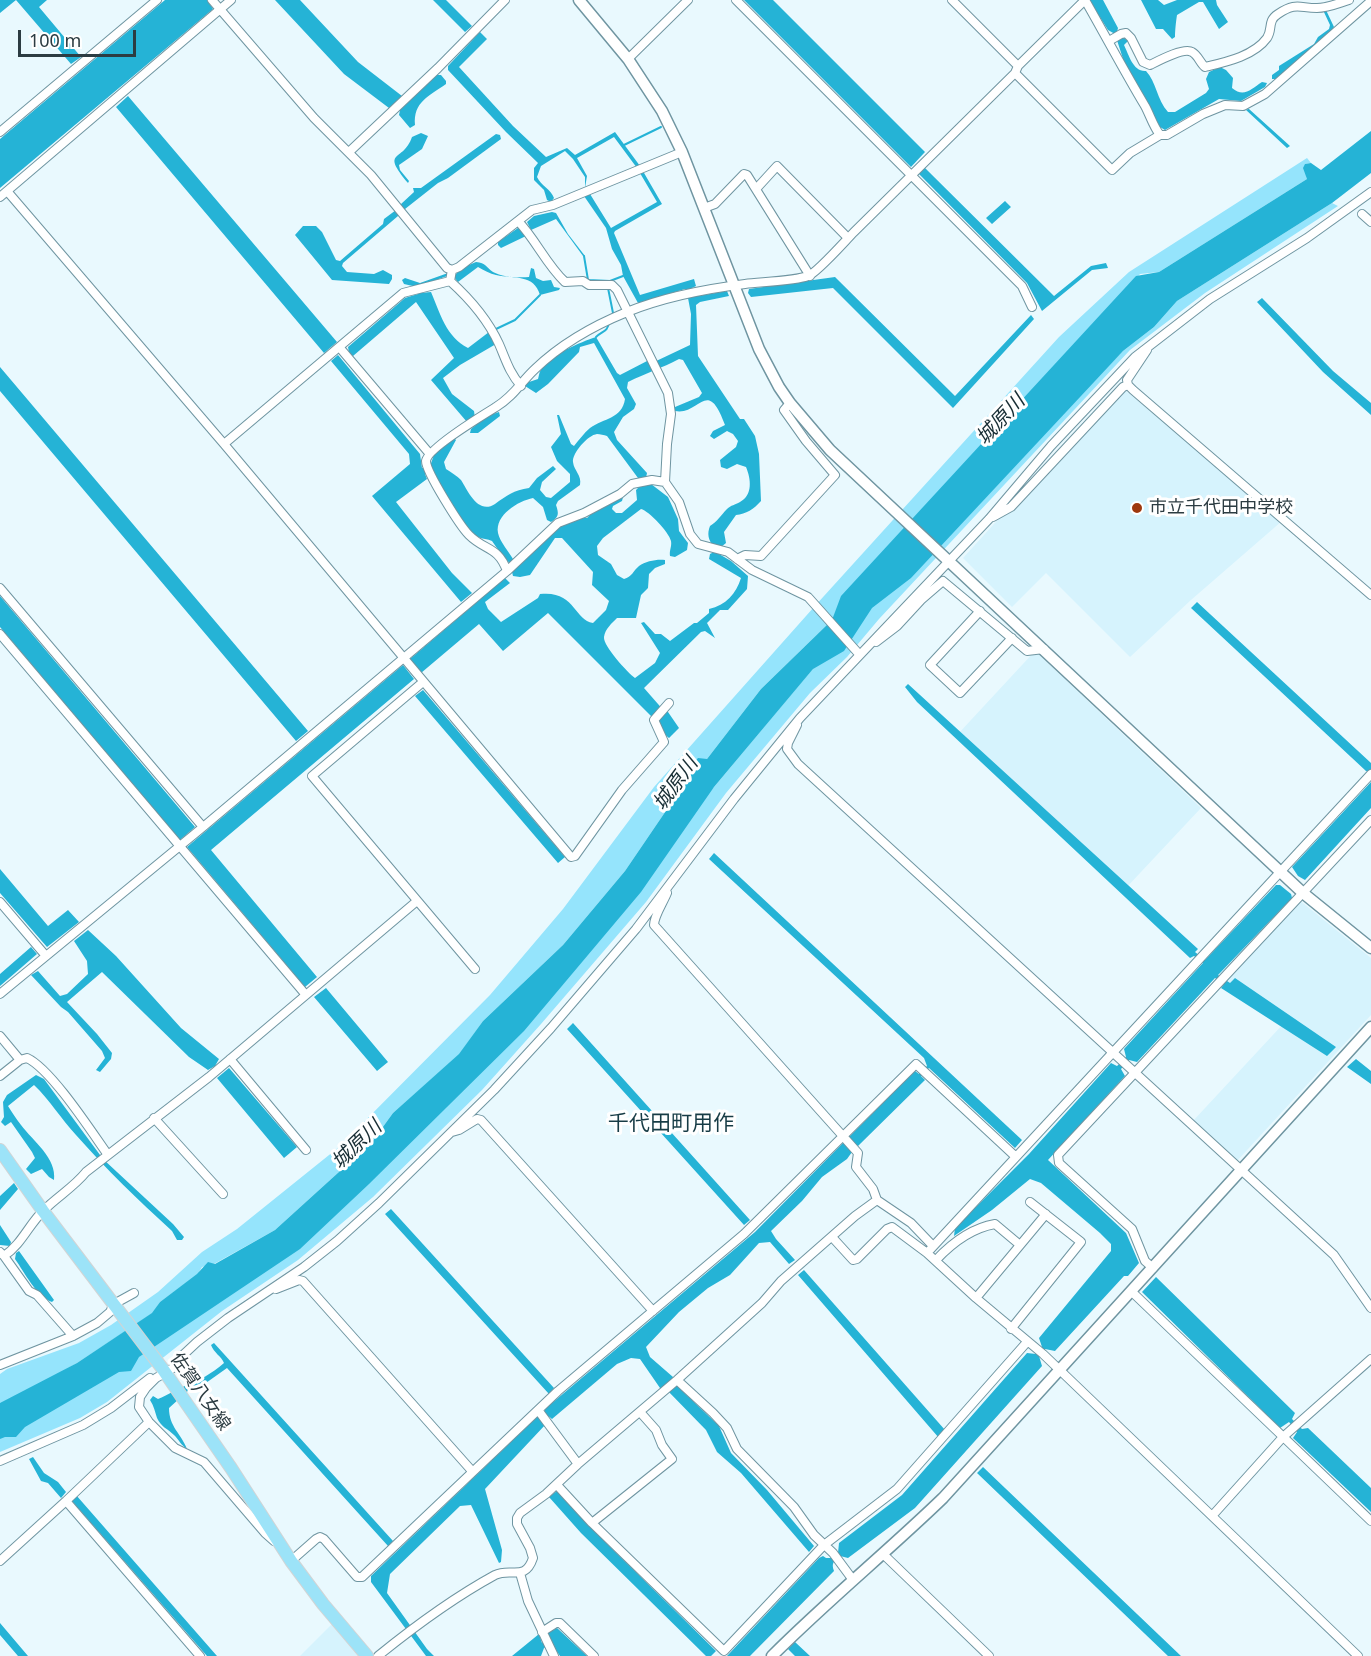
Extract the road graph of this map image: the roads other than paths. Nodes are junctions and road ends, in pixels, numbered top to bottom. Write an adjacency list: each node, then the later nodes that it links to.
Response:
1 (156, 0): 16 (street)
2 (212, 0): 12 (street)
3 (231, 0): 12 (street)
4 (506, 0): 18 (street)
5 (579, 0): 14 (street)
6 (688, 0): 14 (street)
7 (736, 0): 20 (street)
8 (952, 0): 15 (street)
9 (1085, 0): 13 (street); 15 (street)
10 (1349, 0): 13 (street)
11 (1371, 1): 17 (street)
12 (220, 10): 18 (street); 22 (street)
13 (1115, 37): 17 (street)
14 (628, 59): 19 (street)
15 (1016, 70): 17 (street); 20 (street)
16 (0, 132)
17 (1160, 135)
18 (349, 152): 30 (street)
19 (682, 152): 25 (street); 27 (street)
20 (912, 175): 29 (street); 33 (street)
21 (756, 189): 25 (street); 29 (street); 31 (street)
22 (7, 191): 24 (street); 40 (street)
23 (1371, 192): 35 (street)
24 (0, 197)
25 (704, 208): 32 (street)
26 (1362, 214): 28 (street)
27 (518, 221): 30 (street); 34 (street)
28 (1371, 222)
29 (848, 237): 31 (street)
30 (451, 275): 36 (street); 38 (street)
31 (810, 276): 32 (street)
32 (734, 285): 34 (street); 39 (street)
33 (1032, 307)
34 (628, 311): 38 (street); 42 (street)
35 (1151, 344): 37 (street); 43 (street)
36 (335, 352): 40 (street); 41 (street)
37 (1128, 385): 43 (street); 48 (street)
38 (521, 386): 41 (street)
39 (790, 402): 44 (street); 45 (street)
40 (224, 444): 55 (street)
41 (429, 453): 46 (street)
42 (665, 482): 44 (street); 46 (street)
43 (989, 519): 45 (street)
44 (737, 559): 54 (street)
45 (949, 561): 52 (street); 53 (street)
46 (507, 571): 55 (street)
47 (0, 588): 61 (street)
48 (1371, 595)
49 (980, 611): 51 (street); 51 (street); 52 (street)
50 (0, 634): 62 (street)
51 (1012, 638): 53 (street)
52 (869, 645): 54 (street)
53 (1044, 649): 63 (street)
54 (859, 654): 58 (street)
55 (403, 658): 56 (street); 61 (street)
56 (423, 682): 57 (street); 66 (street)
57 (669, 703)
58 (800, 718): 64 (street); 75 (street)
59 (1371, 774): 63 (street)
60 (1371, 820): 65 (street)
61 (203, 828): 62 (street)
62 (180, 846): 69 (street); 72 (street)
63 (1279, 871): 65 (street); 75 (street)
64 (670, 886): 81 (street); 82 (street)
65 (1303, 893): 68 (street); 78 (street)
66 (417, 901): 70 (street); 72 (street)
67 (0, 902): 69 (street)
68 (1371, 948)
69 (46, 956): 71 (street)
70 (475, 969)
71 (0, 994)
72 (306, 995): 76 (street)
73 (1371, 1027): 87 (street)
74 (0, 1036): 77 (street)
75 (1113, 1053): 78 (street); 85 (street)
76 (230, 1059): 80 (street); 84 (street)
77 (20, 1060): 79 (street); 86 (street)
78 (1136, 1074): 87 (street); 99 (street)
79 (0, 1076)
80 (154, 1118): 86 (street); 88 (street)
81 (450, 1133): 100 (street); 106 (street)
82 (843, 1136): 85 (street); 89 (street); 106 (street)
83 (0, 1150): 91 (main road, 佐賀八女線)
84 (306, 1150)
85 (1016, 1157): 95 (street)
86 (104, 1158): 91 (street)
87 (1242, 1170): 99 (street); 105 (street)
88 (223, 1194)
89 (877, 1200): 93 (street); 95 (street)
90 (1030, 1202): 92 (street)
91 (43, 1211): 97 (street); 104 (main road, 佐賀八女線)
92 (1046, 1214): 94 (street); 107 (street)
93 (832, 1237): 96 (street); 114 (street)
94 (1020, 1245): 98 (street); 103 (street)
95 (933, 1246): 96 (street)
96 (927, 1253): 98 (street)
97 (2, 1254): 108 (street)
98 (936, 1260): 103 (street)
99 (1153, 1268): 101 (street)
100 (271, 1289): 113 (street); 121 (street)
101 (1131, 1291): 112 (street); 118 (street)
102 (134, 1293): 104 (street)
103 (976, 1298): 107 (street)
104 (115, 1306): 108 (street); 113 (main road, 佐賀八女線)
105 (1371, 1308)
106 (653, 1311): 116 (street)
107 (1011, 1329): 109 (street)
108 (73, 1336): 111 (street)
109 (1026, 1342): 112 (street); 127 (street)
110 (1371, 1359): 118 (street)
111 (0, 1365)
112 (1060, 1370): 124 (street); 129 (street)
113 (163, 1371): 117 (street); 119 (street); 128 (main road, 佐賀八女線)
114 (676, 1381): 115 (street); 127 (street)
115 (640, 1412): 120 (street); 126 (street)
116 (542, 1414): 120 (street); 121 (street)
117 (149, 1422): 123 (street); 128 (street)
118 (1283, 1437): 124 (street); 125 (street)
119 (0, 1461)
120 (578, 1464): 122 (street)
121 (472, 1471): 130 (street)
122 (557, 1485): 126 (street); 132 (street)
123 (66, 1502): 131 (street); 136 (street)
124 (1212, 1516): 143 (street)
125 (1371, 1521)
126 (592, 1523): 135 (street)
127 (824, 1545): 133 (street); 135 (street)
128 (280, 1546): 130 (main road, 佐賀八女線)
129 (883, 1554): 133 (street); 142 (street)
130 (291, 1561): 137 (main road, 佐賀八女線)
131 (0, 1562)
132 (520, 1573): 134 (street); 138 (street)
133 (853, 1580): 141 (street)
134 (542, 1632): 139 (street); 140 (street)
135 (721, 1653)
136 (200, 1656)
137 (367, 1656)
138 (378, 1656)
139 (554, 1656)
140 (594, 1656)
141 (772, 1656)
142 (989, 1656)
143 (1358, 1656)

